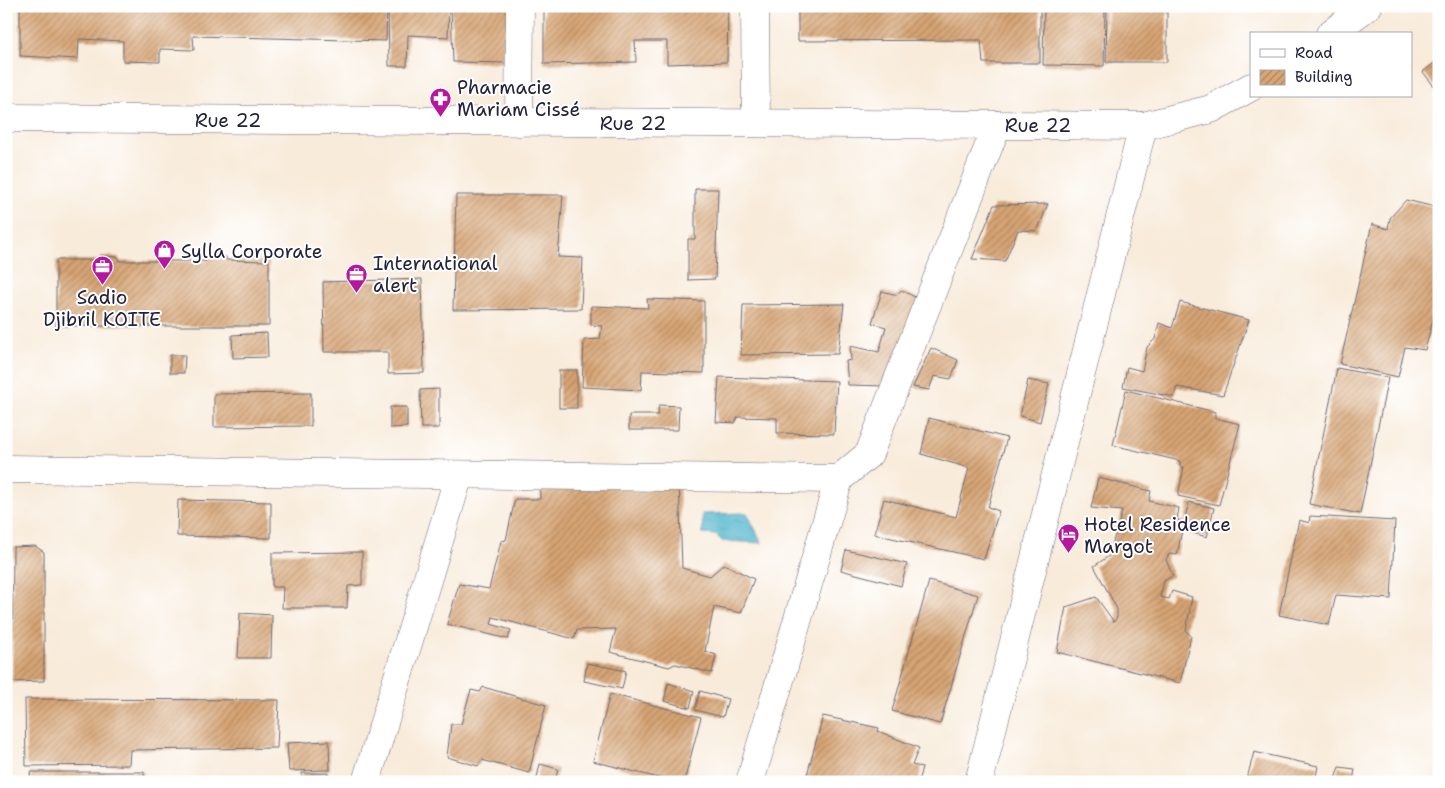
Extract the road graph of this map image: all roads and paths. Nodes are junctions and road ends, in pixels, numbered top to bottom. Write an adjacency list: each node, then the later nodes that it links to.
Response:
1 (520, 6): 7 (street)
2 (755, 6): 8 (street)
3 (1368, 6): 4 (street)
4 (1333, 32)
5 (1250, 88): 10 (street, Rue 22)
6 (6, 118): 7 (street, Rue 22)
7 (519, 122): 8 (street, Rue 22)
8 (756, 123): 9 (street, Rue 22)
9 (997, 125): 10 (street, Rue 22); 13 (street)
10 (1143, 126): 16 (street)
11 (6, 469): 12 (street)
12 (459, 475): 13 (street); 14 (street)
13 (839, 480): 15 (street)
14 (366, 782)
15 (750, 782)
16 (979, 782)

